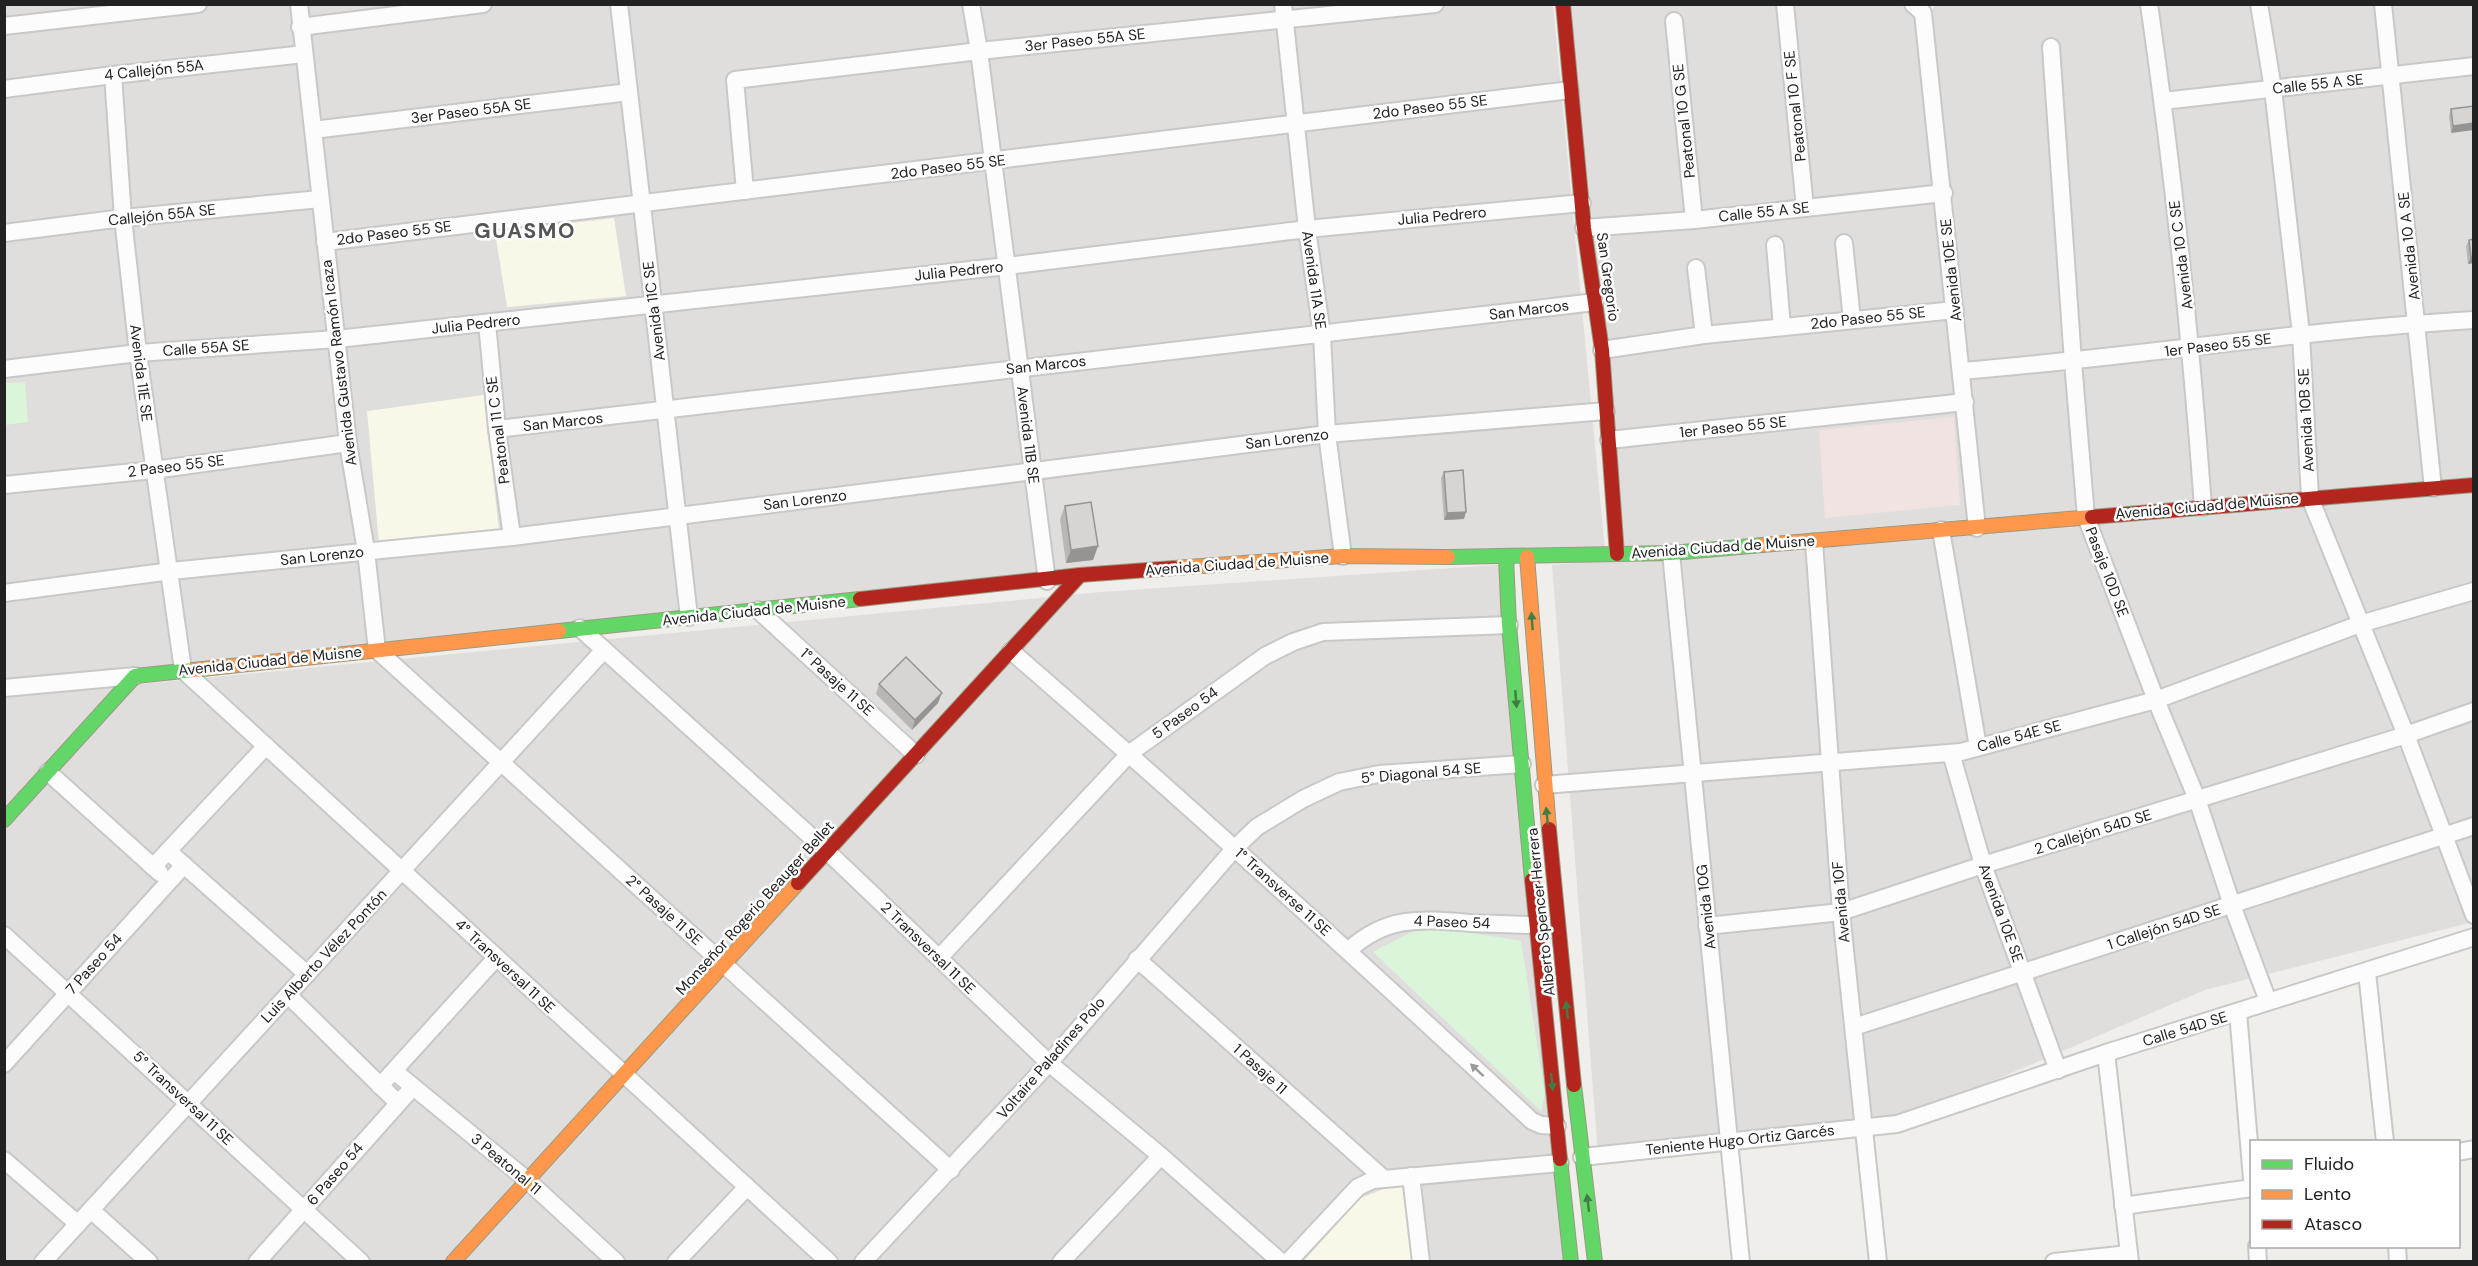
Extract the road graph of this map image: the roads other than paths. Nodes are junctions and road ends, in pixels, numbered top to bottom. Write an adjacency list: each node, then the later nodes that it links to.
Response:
1 (198, 4): 15 (street)
2 (299, 4): 16 (street, Avenida Gustavo Ramón Icaza)
3 (483, 4): 16 (street)
4 (619, 4): 26 (street, Avenida 11C SE)
5 (970, 4): 18 (street, Avenida 11B SE)
6 (1435, 4): 13 (street, 3er Paseo 55A SE)
7 (1563, 4): 25 (street, San Gregorio)
8 (1785, 4): 36 (street, Peatonal 10 F SE)
9 (2149, 4): 27 (street, Avenida 10 C SE)
10 (2259, 4): 24 (street, Avenida 10B SE)
11 (2383, 4): 22 (street, Avenida 10 A SE)
12 (1922, 7): 32 (street, Avenida 10E SE)
13 (1284, 12): 18 (street, 3er Paseo 55A SE); 28 (street, Avenida 11A SE)
14 (1674, 21): 38 (street, Peatonal 10 G SE)
15 (4, 26)
16 (300, 27): 19 (street, Avenida Gustavo Ramón Icaza)
17 (2051, 47): 62 (street, Pasaje 10D SE)
18 (979, 51): 30 (street, Avenida 11B SE); 31 (street, 3er Paseo 55A SE)
19 (304, 54): 21 (street, 4 Callejón 55A); 29 (street, Avenida Gustavo Ramón Icaza)
20 (2474, 66): 22 (street, Calle 55 A SE)
21 (113, 75): 23 (street, 4 Callejón 55A); 37 (street, Avenida 11E SE)
22 (2390, 76): 24 (street, Calle 55 A SE); 53 (street, Avenida 10 A SE)
23 (4, 89)
24 (2273, 89): 27 (street, Calle 55 A SE); 55 (street, Avenida 10B SE)
25 (1570, 90): 28 (street, 2do Paseo 55 SE); 35 (street, San Gregorio)
26 (629, 92): 29 (street, 3er Paseo 55A SE); 34 (street, Avenida 11C SE)
27 (2163, 100): 59 (street, Avenida 10 C SE)
28 (1297, 123): 30 (street, 2do Paseo 55 SE); 40 (street, Avenida 11A SE)
29 (312, 130): 33 (street, Avenida Gustavo Ramón Icaza)
30 (993, 161): 31 (street, 2do Paseo 55 SE); 45 (street, Avenida 11B SE)
31 (745, 191): 34 (street, 2do Paseo 55 SE)
32 (1944, 193): 36 (street, Calle 55 A SE); 49 (street, Avenida 10E SE)
33 (320, 199): 37 (street, Callejón 55A SE); 42 (street, Avenida Gustavo Ramón Icaza)
34 (642, 203): 42 (street, 2do Paseo 55 SE); 48 (street, Avenida 11C SE)
35 (1582, 203): 39 (street, San Gregorio); 40 (street, Julia Pedrero)
36 (1805, 208): 38 (street, Calle 55 A SE)
37 (123, 218): 41 (street, Callejón 55A SE); 61 (street, Avenida 11E SE)
38 (1694, 220): 39 (street, Calle 55 A SE)
39 (1584, 228): 47 (street, San Gregorio)
40 (1307, 229): 45 (street, Julia Pedrero); 56 (street, Avenida 11A SE)
41 (4, 233)
42 (324, 242): 58 (street, Avenida Gustavo Ramón Icaza)
43 (1844, 243): 50 (street)
44 (1774, 245): 54 (street)
45 (1007, 266): 48 (street, Julia Pedrero); 63 (street, Avenida 11B SE)
46 (1696, 268): 57 (street)
47 (1595, 302): 56 (street, San Marcos); 60 (street, San Gregorio)
48 (653, 304): 52 (street, Julia Pedrero); 67 (street, Avenida 11C SE)
49 (1955, 310): 50 (street, 2do Paseo 55 SE); 65 (street, Avenida 10E SE)
50 (1852, 320): 54 (street, 2do Paseo 55 SE)
51 (2474, 320): 53 (street, 1er Paseo 55 SE)
52 (487, 323): 58 (street, Julia Pedrero); 69 (street, Peatonal 11 C SE)
53 (2418, 323): 55 (street, 1er Paseo 55 SE); 77 (street, Avenida 10 A SE)
54 (1782, 327): 57 (street, 2do Paseo 55 SE)
55 (2301, 334): 59 (street, 1er Paseo 55 SE); 78 (street, Avenida 10B SE)
56 (1322, 335): 63 (street, San Marcos); 70 (street, Avenida 11A SE)
57 (1704, 335): 60 (street, 2do Paseo 55 SE)
58 (336, 339): 61 (street, Calle 55A SE); 72 (street, Avenida Gustavo Ramón Icaza)
59 (2191, 348): 62 (street, 1er Paseo 55 SE); 79 (street, Avenida 10 C SE)
60 (1602, 350): 68 (street, San Gregorio)
61 (138, 353): 64 (street, Calle 55A SE); 73 (street, Avenida 11E SE)
62 (2073, 362): 65 (street, 1er Paseo 55 SE); 81 (street, Pasaje 10D SE)
63 (1020, 367): 67 (street, San Marcos); 74 (street, Avenida 11B SE)
64 (4, 369)
65 (1962, 371): 66 (street, Avenida 10E SE)
66 (1965, 402): 71 (street, 1er Paseo 55 SE); 82 (street, Avenida 10E SE)
67 (665, 410): 69 (street, San Marcos); 80 (street, Avenida 11C SE)
68 (1606, 411): 70 (street, San Lorenzo); 71 (street, San Gregorio)
69 (496, 429): 84 (street, Peatonal 11 C SE)
70 (1327, 434): 74 (street, San Lorenzo); 89 (street, Avenida 11A SE)
71 (1609, 440): 88 (street, San Gregorio)
72 (348, 442): 73 (street, 2 Paseo 55 SE); 86 (street, Avenida Gustavo Ramón Icaza)
73 (154, 470): 75 (street, 2 Paseo 55 SE); 92 (street, Avenida 11E SE)
74 (1033, 471): 80 (street, San Lorenzo); 94 (street, Avenida 11B SE)
75 (4, 485)
76 (2474, 485): 77 (street, Avenida Ciudad de Muisne)
77 (2433, 488): 78 (street, Avenida Ciudad de Muisne)
78 (2310, 498): 79 (street, Avenida Ciudad de Muisne); 99 (street, Avenida 10B SE)
79 (2203, 507): 81 (street, Avenida Ciudad de Muisne)
80 (678, 516): 84 (street, San Lorenzo); 98 (street, Avenida 11C SE)
81 (2086, 517): 82 (street, Avenida Ciudad de Muisne); 108 (street, Pasaje 10D SE)
82 (1977, 528): 83 (street, Avenida Ciudad de Muisne)
83 (1941, 530): 85 (street, Avenida Ciudad de Muisne); 112 (street)
84 (512, 537): 86 (street, San Lorenzo)
85 (1814, 542): 87 (street, Avenida Ciudad de Muisne); 118 (street, Avenida 10F)
86 (366, 551): 92 (street, San Lorenzo); 102 (street, Avenida Gustavo Ramón Icaza)
87 (1671, 553): 88 (street, Avenida Ciudad de Muisne); 120 (street, Avenida 10G)
88 (1617, 554): 91 (street, Avenida Ciudad de Muisne)
89 (1343, 556): 90 (street, Avenida Ciudad de Muisne); 93 (street, Avenida Ciudad de Muisne)
90 (1506, 557): 91 (street, Avenida Ciudad de Muisne); 100 (street, Alberto Spencer Herrera)
91 (1527, 557): 121 (street, Alberto Spencer Herrera, one-way to 91)
92 (171, 571): 96 (street, San Lorenzo); 105 (street, Avenida 11E SE)
93 (1080, 576): 94 (street, Avenida Ciudad de Muisne); 104 (street, Monseñor Rogerio Beauger Bellet)
94 (1047, 581): 97 (street, Avenida Ciudad de Muisne)
95 (2474, 591): 99 (street, Calle 54E SE)
96 (4, 593)
97 (758, 610): 98 (street, Avenida Ciudad de Muisne); 115 (street, 1° Pasaje 11 SE)
98 (689, 617): 101 (street, Avenida Ciudad de Muisne)
99 (2360, 624): 108 (street, Calle 54E SE); 110 (street, Avenida 10B SE)
100 (1509, 625): 113 (street, 5 Paseo 54); 117 (street, Alberto Spencer Herrera, one-way to 117)
101 (580, 628): 102 (street, Avenida Ciudad de Muisne); 103 (street, 2 Transversal 11 SE)
102 (377, 650): 105 (street, Avenida Ciudad de Muisne); 116 (street, 2° Pasaje 11 SE)
103 (604, 650): 116 (street, Luis Alberto Vélez Pontón); 128 (street, 2 Transversal 11 SE)
104 (1011, 651): 113 (street, 1° Transverse 11 SE); 115 (street, Monseñor Rogerio Beauger Bellet)
105 (183, 670): 106 (street, Avenida Ciudad de Muisne); 111 (street, 4° Transversal 11 SE)
106 (135, 676): 107 (street, Avenida Ciudad de Muisne); 119 (street)
107 (4, 688)
108 (2156, 700): 112 (street, Calle 54E SE); 122 (street, Pasaje 10D SE)
109 (2474, 711): 110 (street, 2 Callejón 54D SE)
110 (2406, 735): 122 (street, 2 Callejón 54D SE); 125 (street, Avenida 10B SE)
111 (266, 746): 127 (street); 132 (street, 4° Transversal 11 SE)
112 (1978, 747): 114 (street, Calle 54E SE)
113 (1130, 753): 126 (street, 1° Transverse 11 SE); 143 (street, 5 Paseo 54)
114 (1951, 753): 118 (street, Calle 54E SE); 130 (street, Avenida 10E SE)
115 (916, 754): 128 (street, Monseñor Rogerio Beauger Bellet)
116 (500, 764): 132 (street, Luis Alberto Vélez Pontón); 145 (street, 2° Pasaje 11 SE)
117 (1521, 764): 126 (street, 5° Diagonal 54 SE); 165 (street, Alberto Spencer Herrera, one-way to 165)
118 (1831, 764): 120 (street, Calle 54E SE); 135 (street, Avenida 10F)
119 (48, 772): 123 (street); 131 (street)
120 (1692, 774): 121 (street, Calle 54E SE); 138 (street, Avenida 10G)
121 (1544, 784): 171 (street, Alberto Spencer Herrera, one-way to 121)
122 (2197, 799): 130 (street, 2 Callejón 54D SE); 134 (street, Pasaje 10D SE)
123 (4, 820)
124 (2474, 826): 125 (street, 1 Callejón 54D SE)
125 (2444, 835): 134 (street, 1 Callejón 54D SE); 136 (street, Avenida 10B SE)
126 (1234, 849): 141 (street, 1° Transverse 11 SE); 144 (street, Voltaire Paladines Polo)
127 (168, 851): 129 (street); 131 (street)
128 (828, 852): 143 (street, 2 Transversal 11 SE); 145 (street, Monseñor Rogerio Beauger Bellet)
129 (184, 865): 133 (street, 7 Paseo 54); 148 (street)
130 (1983, 866): 135 (street, 2 Callejón 54D SE); 147 (street, Avenida 10E SE)
131 (153, 867): 133 (street)
132 (402, 871): 142 (street, 4° Transversal 11 SE); 148 (street, Luis Alberto Vélez Pontón)
133 (169, 881): 149 (street, 7 Paseo 54)
134 (2232, 905): 147 (street, 1 Callejón 54D SE); 151 (street, Pasaje 10D SE)
135 (1842, 912): 138 (street, 2 Callejón 54D SE); 153 (street, Avenida 10F)
136 (2474, 915)
137 (1527, 925): 141 (street, 4 Paseo 54)
138 (1707, 926): 168 (street, Avenida 10G)
139 (4, 935): 149 (street, 5° Transversal 11 SE)
140 (2474, 937): 146 (street, Calle 54D SE)
141 (1349, 950): 165 (street, 1° Transverse 11 SE, one-way to 141)
142 (496, 958): 158 (street); 159 (street, 4° Transversal 11 SE)
143 (939, 958): 155 (street, 2 Transversal 11 SE)
144 (1137, 959): 155 (street, Voltaire Paladines Polo); 176 (street, 1 Pasaje 11)
145 (726, 964): 159 (street, Monseñor Rogerio Beauger Bellet); 174 (street, 2° Pasaje 11 SE)
146 (2367, 972): 151 (street, Calle 54D SE); 167 (street)
147 (2023, 973): 153 (street, 1 Callejón 54D SE); 157 (street, Avenida 10E SE)
148 (307, 974): 150 (street, Luis Alberto Vélez Pontón)
149 (68, 993): 156 (street, 7 Paseo 54); 162 (street, 5° Transversal 11 SE)
150 (288, 995): 160 (street); 162 (street, Luis Alberto Vélez Pontón)
151 (2268, 1001): 152 (street, Calle 54D SE)
152 (2238, 1012): 154 (street, Calle 54D SE); 169 (street)
153 (1854, 1027): 166 (street, Avenida 10F)
154 (2106, 1053): 157 (street, Calle 54D SE); 180 (street)
155 (1049, 1063): 170 (street, 2 Transversal 11 SE); 174 (street, Voltaire Paladines Polo)
156 (4, 1064)
157 (2058, 1070): 164 (street, Calle 54D SE)
158 (394, 1071): 160 (street); 161 (street, 3 Peatonal 11)
159 (624, 1075): 177 (street, Monseñor Rogerio Beauger Bellet); 178 (street, 4° Transversal 11 SE)
160 (380, 1086): 163 (street)
161 (413, 1087): 163 (street, 6 Paseo 54); 177 (street, 3 Peatonal 11)
162 (188, 1103): 181 (street, 5° Transversal 11 SE); 182 (street, Luis Alberto Vélez Pontón)
163 (398, 1103): 181 (street, 6 Paseo 54)
164 (1897, 1124): 166 (street, Teniente Hugo Ortiz Garcés)
165 (1557, 1126): 173 (street, Alberto Spencer Herrera)
166 (1864, 1127): 168 (street, Teniente Hugo Ortiz Garcés); 201 (street, Avenida 10F)
167 (2385, 1140)
168 (1729, 1141): 171 (street, Teniente Hugo Ortiz Garcés); 200 (street, Avenida 10G)
169 (2250, 1155)
170 (1161, 1156): 194 (street); 195 (street, 2 Transversal 11 SE)
171 (1582, 1157): 199 (street, Alberto Spencer Herrera, one-way to 171)
172 (4, 1160): 183 (street)
173 (1560, 1163): 175 (street); 198 (street, Alberto Spencer Herrera)
174 (951, 1170): 193 (street, Voltaire Paladines Polo)
175 (1411, 1176): 176 (street); 197 (street)
176 (1383, 1178): 196 (street)
177 (527, 1180): 189 (street, Monseñor Rogerio Beauger Bellet); 190 (street, 3 Peatonal 11)
178 (747, 1187): 191 (street); 192 (street, 4° Transversal 11 SE)
179 (2250, 1188): 180 (street)
180 (2123, 1206): 184 (street)
181 (304, 1209): 187 (street, 6 Paseo 54); 188 (street, 5° Transversal 11 SE)
182 (91, 1210): 183 (street, Luis Alberto Vélez Pontón); 186 (street)
183 (78, 1224): 185 (street, Luis Alberto Vélez Pontón)
184 (2129, 1258): 202 (street)
185 (43, 1262)
186 (149, 1262)
187 (257, 1262)
188 (361, 1262)
189 (453, 1262)
190 (616, 1262)
191 (676, 1262)
192 (829, 1262)
193 (863, 1262)
194 (1061, 1262)
195 (1281, 1262)
196 (1288, 1262)
197 (1421, 1262)
198 (1571, 1262)
199 (1595, 1262)
200 (1741, 1262)
201 (1878, 1262)
202 (2054, 1262)

